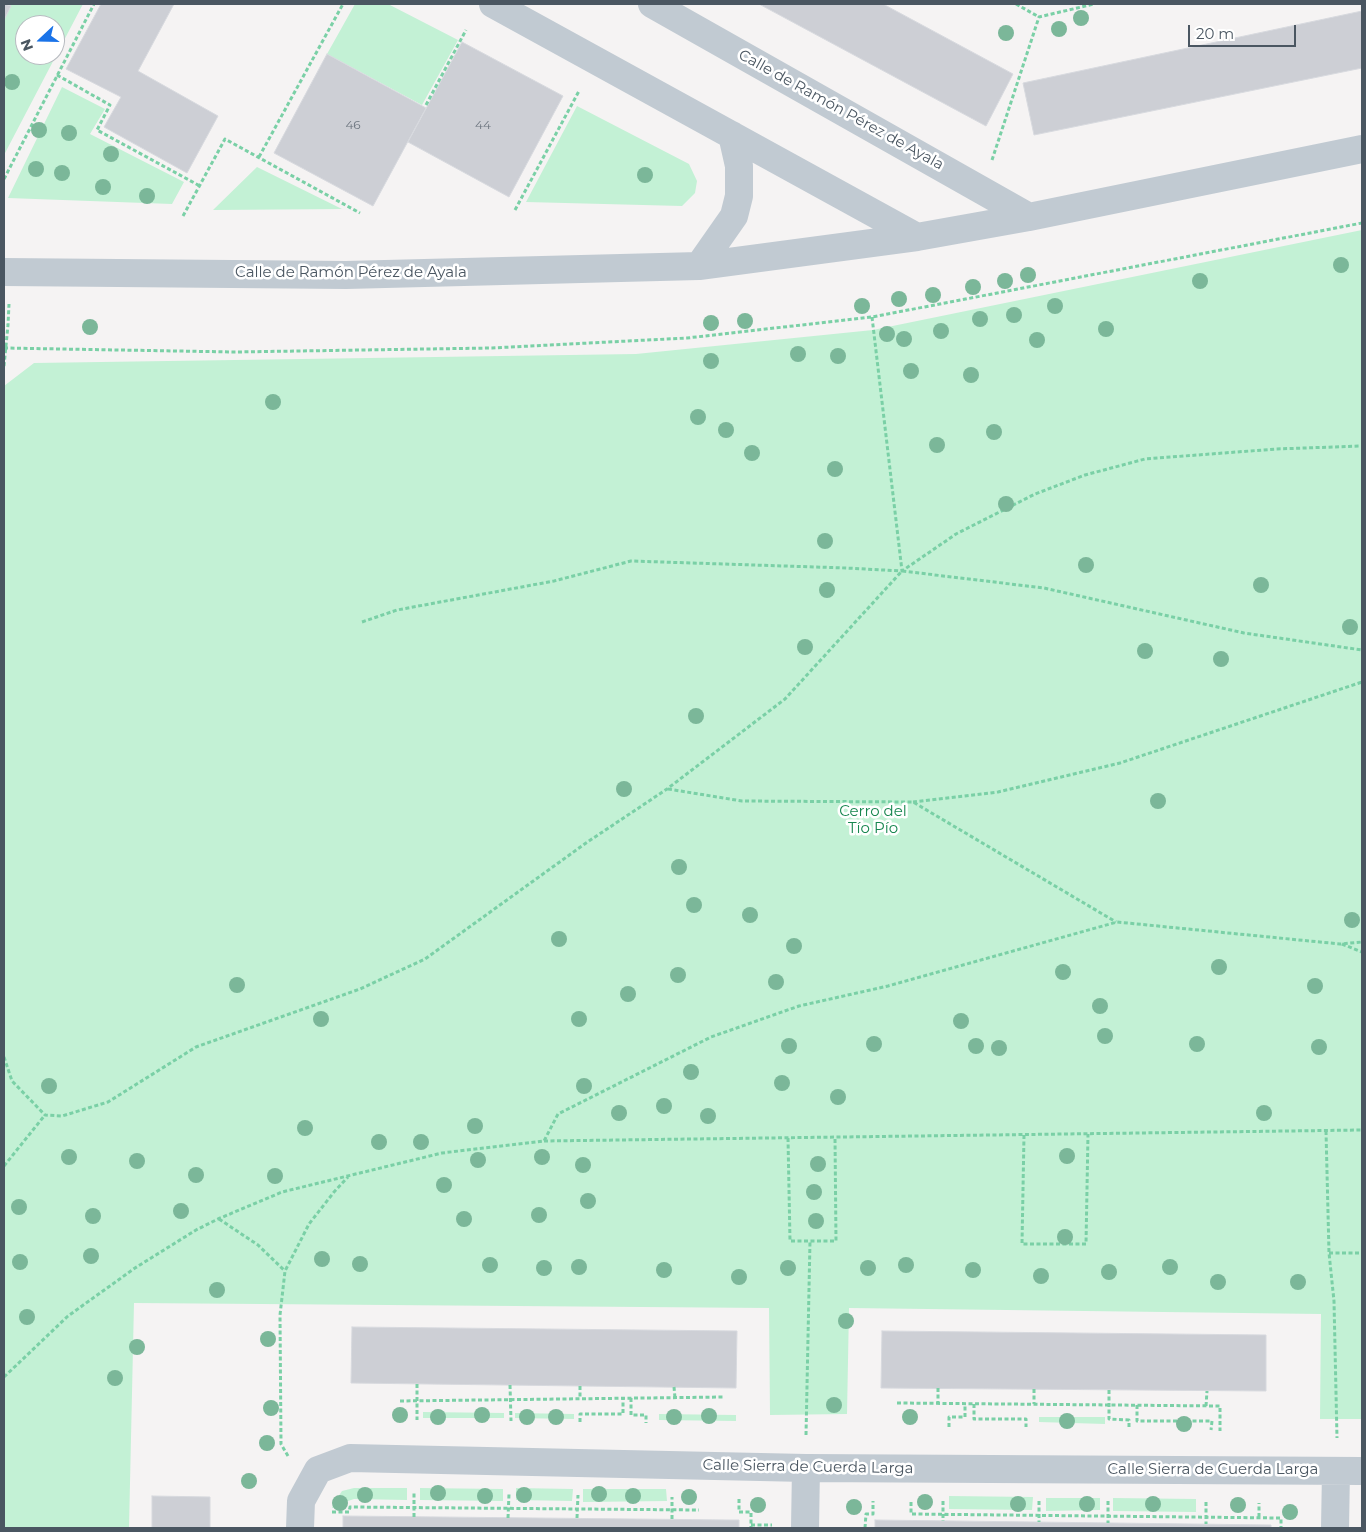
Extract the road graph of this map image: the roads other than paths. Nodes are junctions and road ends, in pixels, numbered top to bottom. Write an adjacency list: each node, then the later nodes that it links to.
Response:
1 (493, 4): 3 (street)
2 (652, 4): 5 (street, Calle de Ramón Pérez de Ayala)
3 (732, 135): 6 (street); 7 (street)
4 (1362, 149): 5 (street, Calle de Ramón Pérez de Ayala)
5 (1030, 216): 6 (street, Calle de Ramón Pérez de Ayala)
6 (917, 237): 7 (street, Calle de Ramón Pérez de Ayala)
7 (699, 266): 8 (street, Calle de Ramón Pérez de Ayala)
8 (4, 272)
9 (806, 1468): 10 (street, Calle Sierra de Cuerda Larga); 12 (street, Calle Sierra de Cuerda Larga); 13 (street)
10 (1336, 1471): 11 (street, Calle Sierra de Cuerda Larga); 14 (street)
11 (1362, 1471)
12 (301, 1520)
13 (805, 1528)
14 (1335, 1528)

